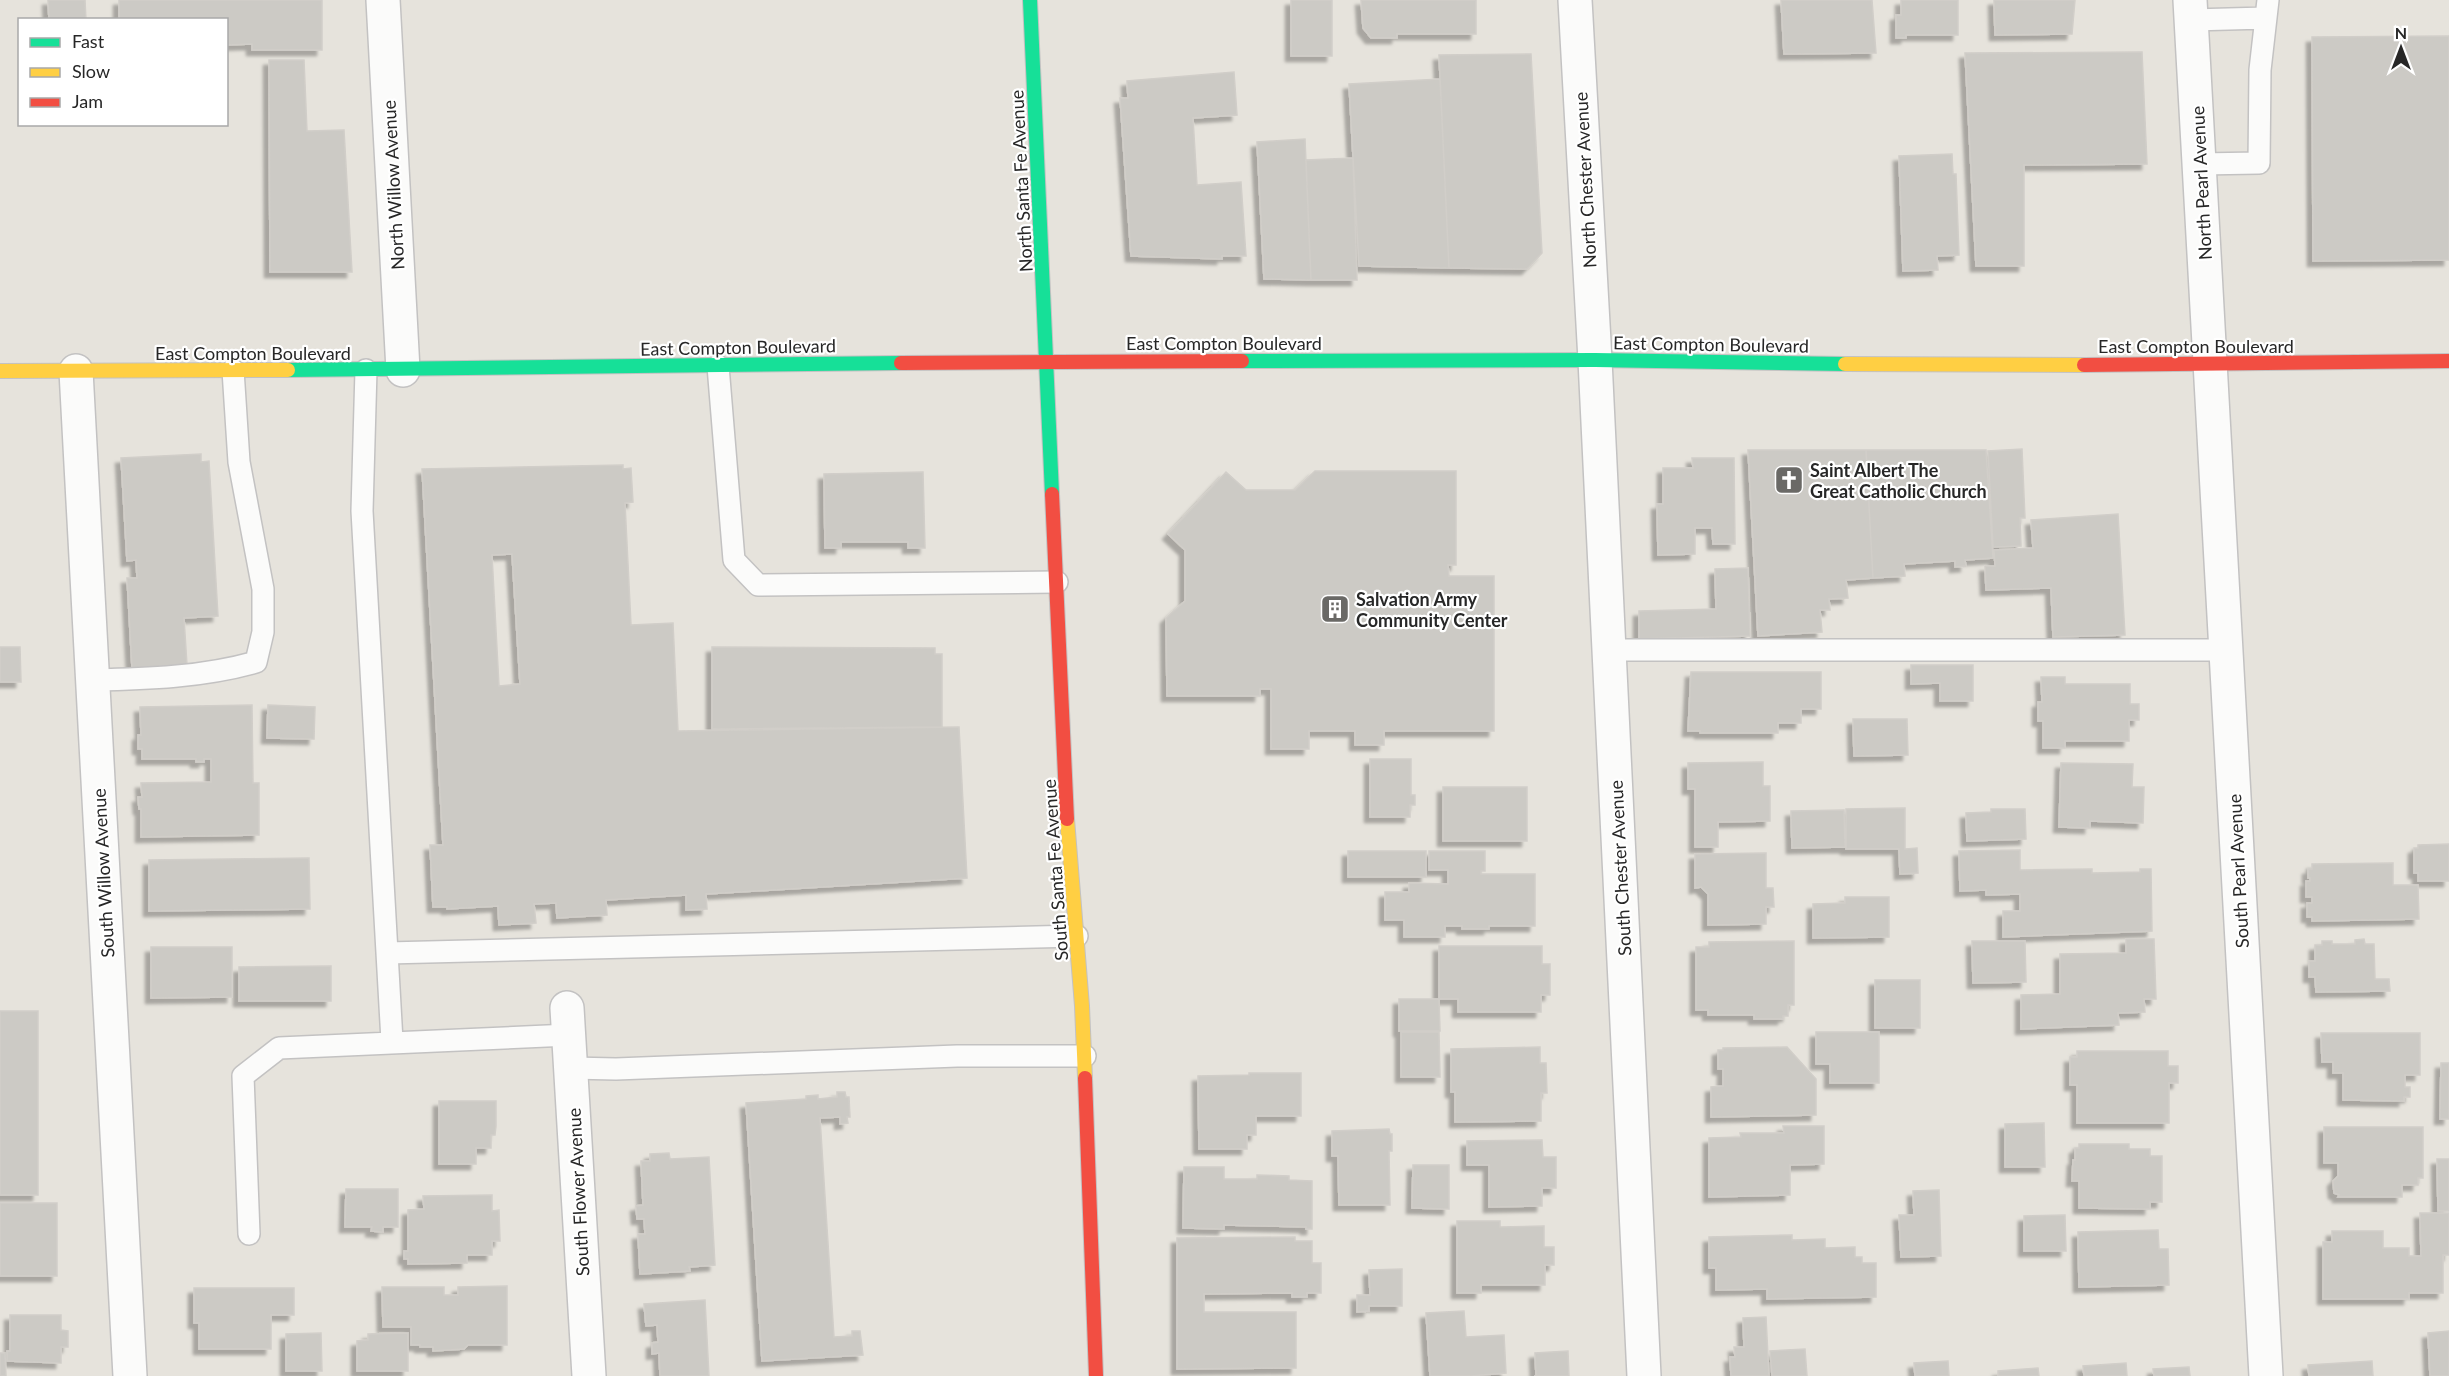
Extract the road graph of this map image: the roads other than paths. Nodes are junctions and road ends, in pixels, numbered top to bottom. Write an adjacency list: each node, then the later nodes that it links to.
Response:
1 (383, 0): 14 (street, North Willow Avenue)
2 (1030, 0): 8 (main road, North Santa Fe Avenue)
3 (1575, 0): 7 (street, North Chester Avenue)
4 (2266, 9): 5 (lane); 6 (lane)
5 (2191, 10): 6 (street, North Pearl Avenue)
6 (2199, 164): 10 (street, North Pearl Avenue)
7 (1595, 360): 8 (main road, East Compton Boulevard); 10 (main road, East Compton Boulevard); 18 (street, South Chester Avenue)
8 (1047, 361): 11 (main road, East Compton Boulevard); 17 (main road, South Santa Fe Avenue)
9 (2449, 361): 10 (main road, East Compton Boulevard)
10 (2211, 365): 19 (street, South Pearl Avenue)
11 (718, 366): 14 (main road, East Compton Boulevard); 17 (lane)
12 (233, 370): 13 (main road, East Compton Boulevard); 16 (main road, East Compton Boulevard); 20 (lane)
13 (366, 370): 14 (main road, East Compton Boulevard); 22 (lane)
14 (403, 370)
15 (0, 371): 16 (main road, East Compton Boulevard)
16 (76, 371): 20 (street, South Willow Avenue)
17 (1057, 582): 21 (main road, South Santa Fe Avenue)
18 (1609, 650): 19 (lane); 31 (street, South Chester Avenue)
19 (2226, 650): 32 (street, South Pearl Avenue)
20 (93, 680): 28 (street, South Willow Avenue)
21 (1077, 936): 22 (lane); 25 (main road, South Santa Fe Avenue)
22 (387, 953): 24 (lane)
23 (568, 1021): 24 (lane); 26 (street, South Flower Avenue)
24 (392, 1041): 27 (lane)
25 (1085, 1056): 26 (lane); 30 (main road, South Santa Fe Avenue)
26 (571, 1068): 29 (street, South Flower Avenue)
27 (249, 1234)
28 (130, 1376)
29 (589, 1376)
30 (1096, 1376)
31 (1644, 1376)
32 (2266, 1376)

